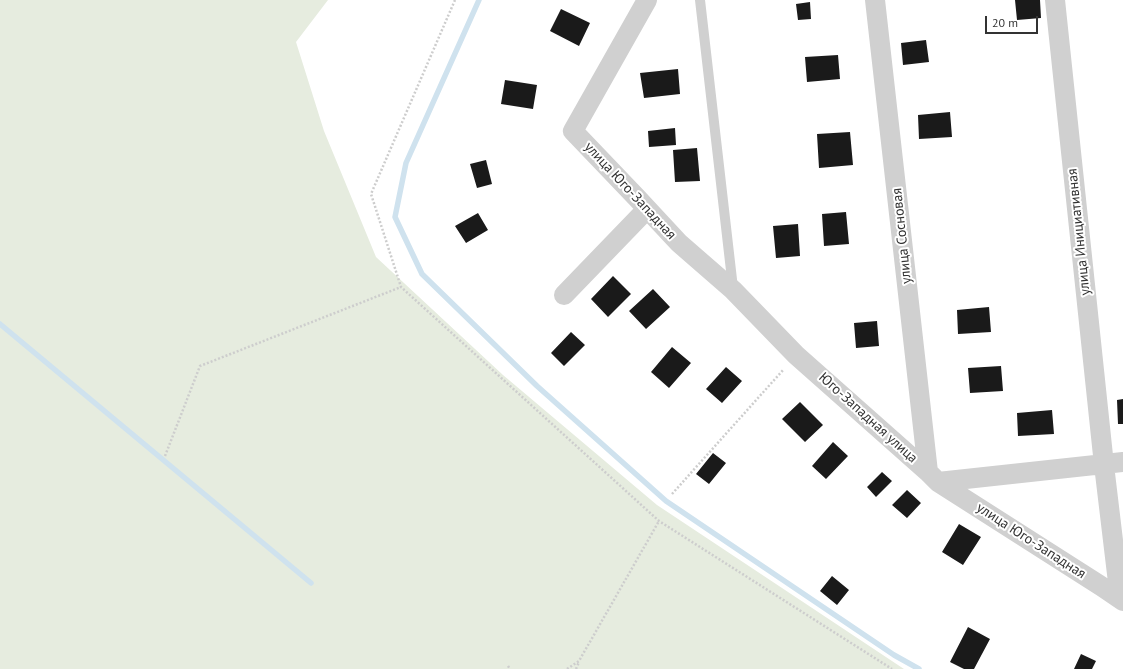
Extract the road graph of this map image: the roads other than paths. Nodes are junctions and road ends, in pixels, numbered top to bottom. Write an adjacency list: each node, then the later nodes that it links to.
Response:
1 (647, 0): 5 (street, улица Юго-Западная)
2 (700, 0): 6 (lane)
3 (875, 0): 10 (street, улица Сосновая)
4 (1055, 0): 9 (street, улица Инициативная)
5 (647, 210): 6 (street, улица Юго-Западная); 7 (street)
6 (734, 290): 8 (street, улица Юго-Западная)
7 (564, 295)
8 (796, 355): 10 (street, Юго-Западная улица)
9 (1114, 463): 10 (street); 11 (street, улица Инициативная)
10 (933, 477): 11 (street, улица Юго-Западная)
11 (1122, 600)

